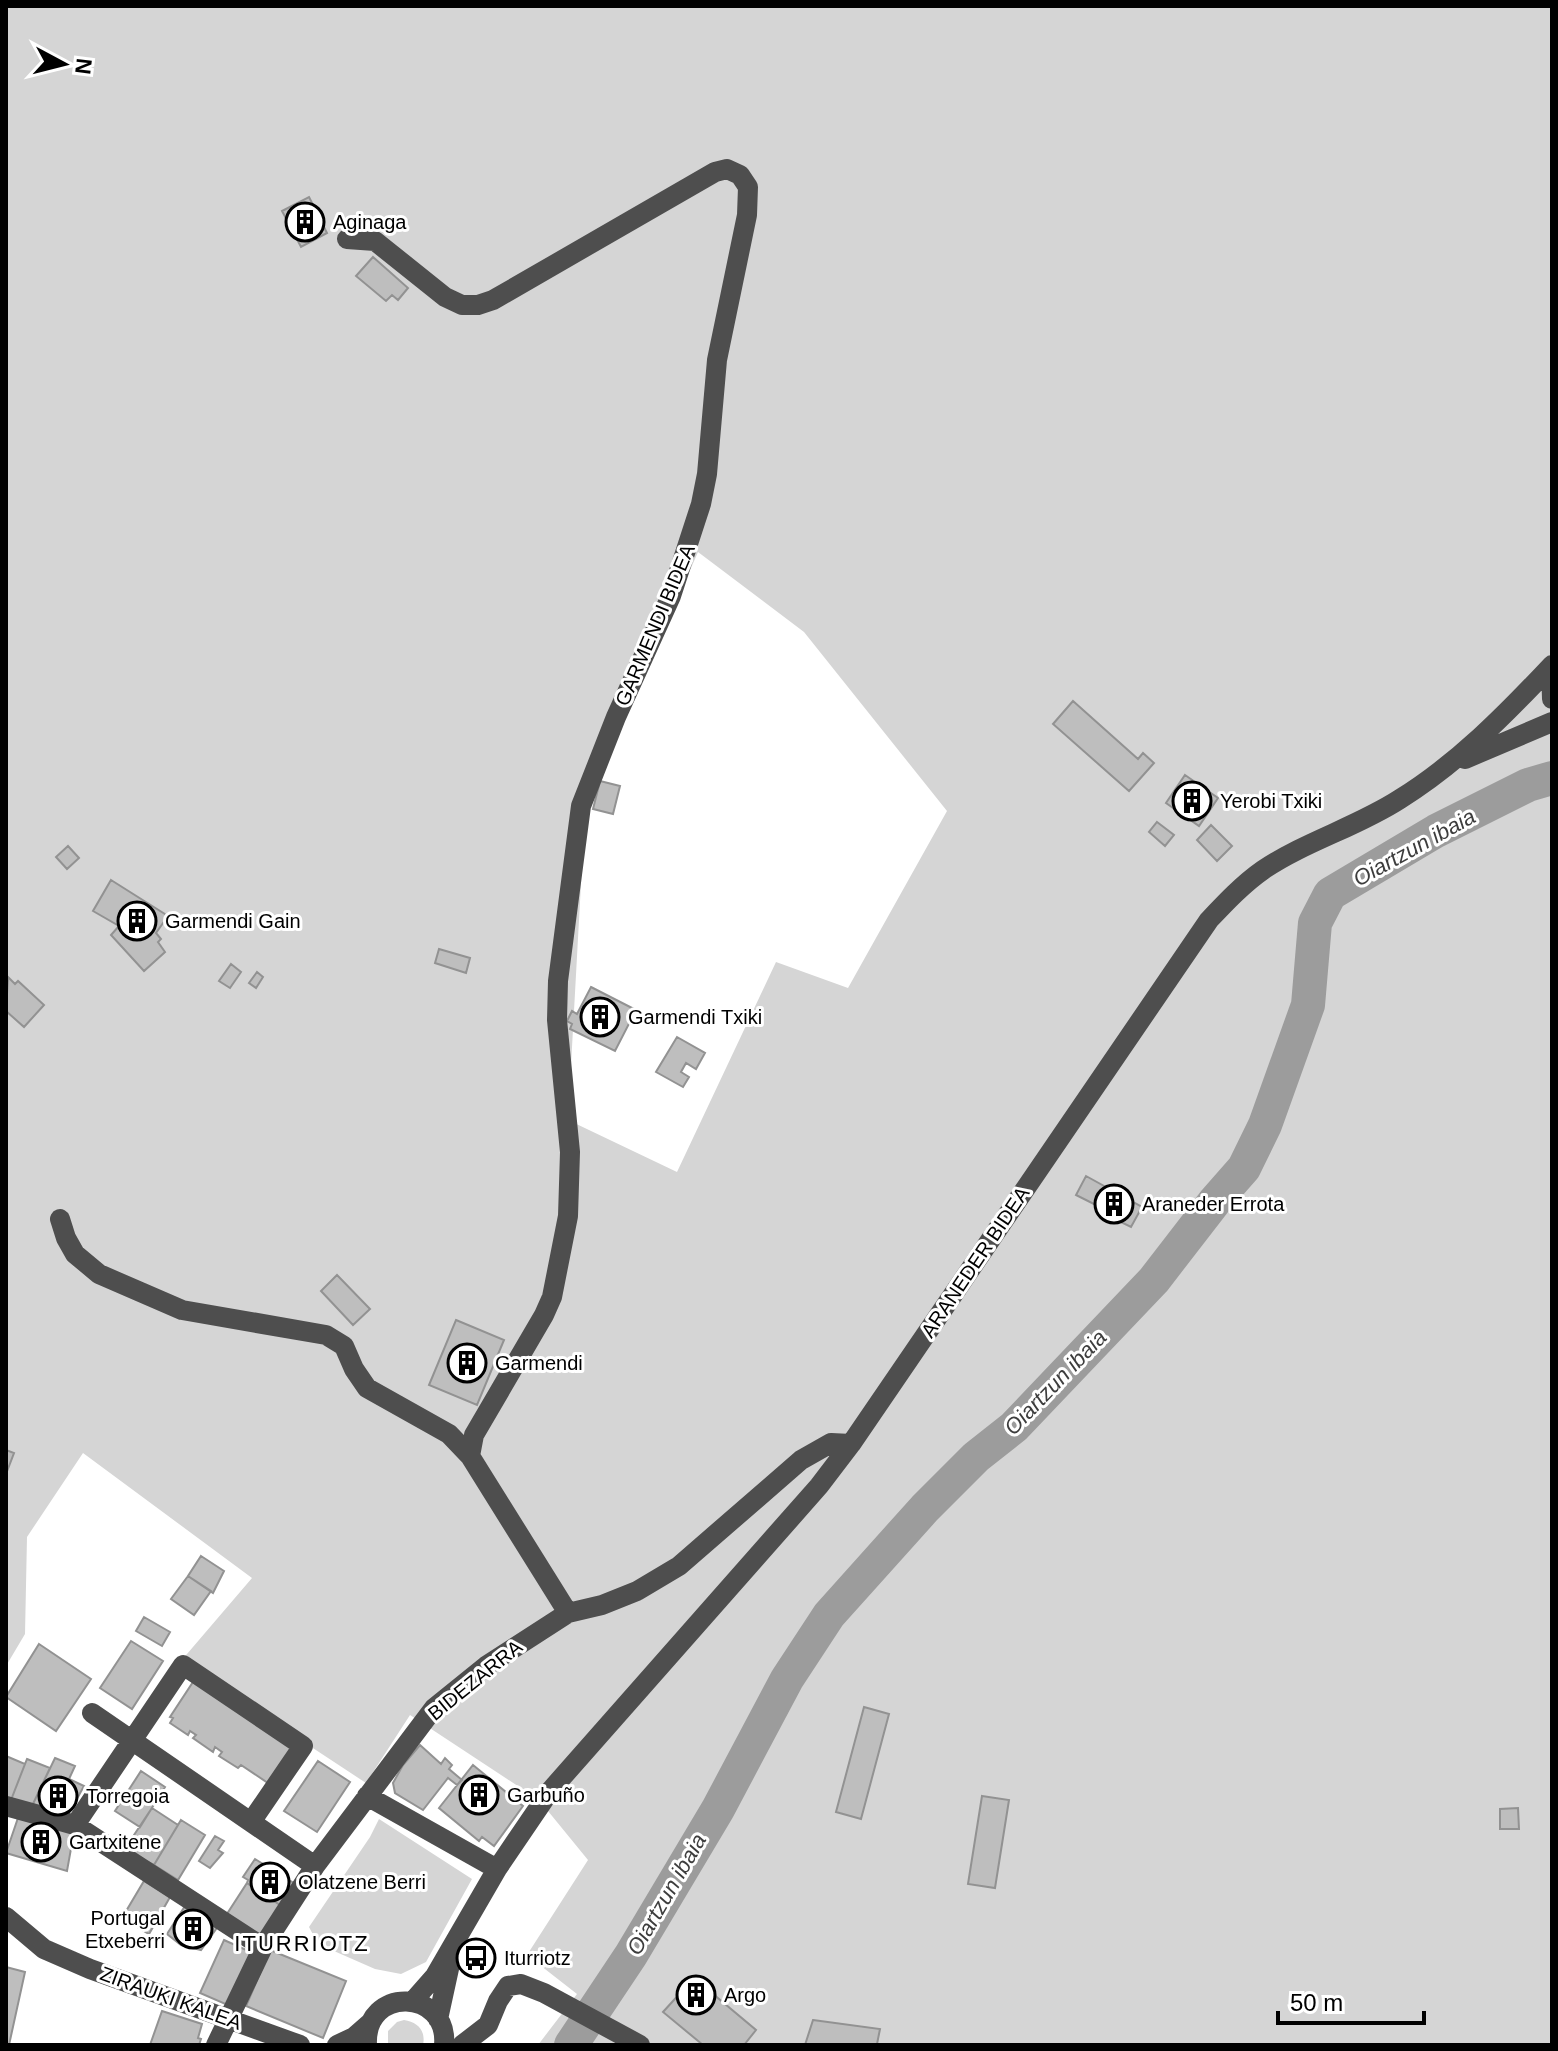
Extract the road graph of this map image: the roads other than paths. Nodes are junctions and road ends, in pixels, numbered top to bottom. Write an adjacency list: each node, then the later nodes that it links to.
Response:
1 (347, 239): 8 (street, GARMENDI BIDEA)
2 (1551, 666): 3 (street); 5 (street, ARANEDER BIDEA)
3 (1552, 699)
4 (1552, 722): 5 (street)
5 (1442, 768): 7 (street, ARANEDER BIDEA)
6 (60, 1219): 8 (street)
7 (851, 1444): 9 (street, BIDEZARRA); 17 (street, ARANEDER BIDEA)
8 (470, 1456): 9 (street)
9 (568, 1613): 12 (street, BIDEZARRA)
10 (92, 1713): 11 (street)
11 (132, 1741): 14 (street); 14 (street); 15 (street)
12 (367, 1796): 16 (street, BIDEZARRA); 17 (street)
13 (6, 1806): 15 (street)
14 (251, 1822): 16 (street)
15 (75, 1825): 20 (street)
16 (315, 1866): 20 (street, BIDEZARRA)
17 (497, 1869): 19 (street, ARANEDER BIDEA)
18 (6, 1917): 22 (street, ZIRAUKI KALEA)
19 (461, 1931): 21 (street, ARANEDER BIDEA); 24 (street, ARANEDER BIDEA)
20 (264, 1945): 22 (street, BIDEZARRA)
21 (413, 2001): 23 (street); 24 (street)
22 (227, 2018): 26 (street, BIDEZARRA); 27 (street, ZIRAUKI KALEA)
23 (370, 2023): 28 (street); 29 (street)
24 (442, 2030): 25 (street)
25 (468, 2040): 30 (street)
26 (216, 2045)
27 (300, 2045)
28 (337, 2045)
29 (367, 2045)
30 (640, 2045)

